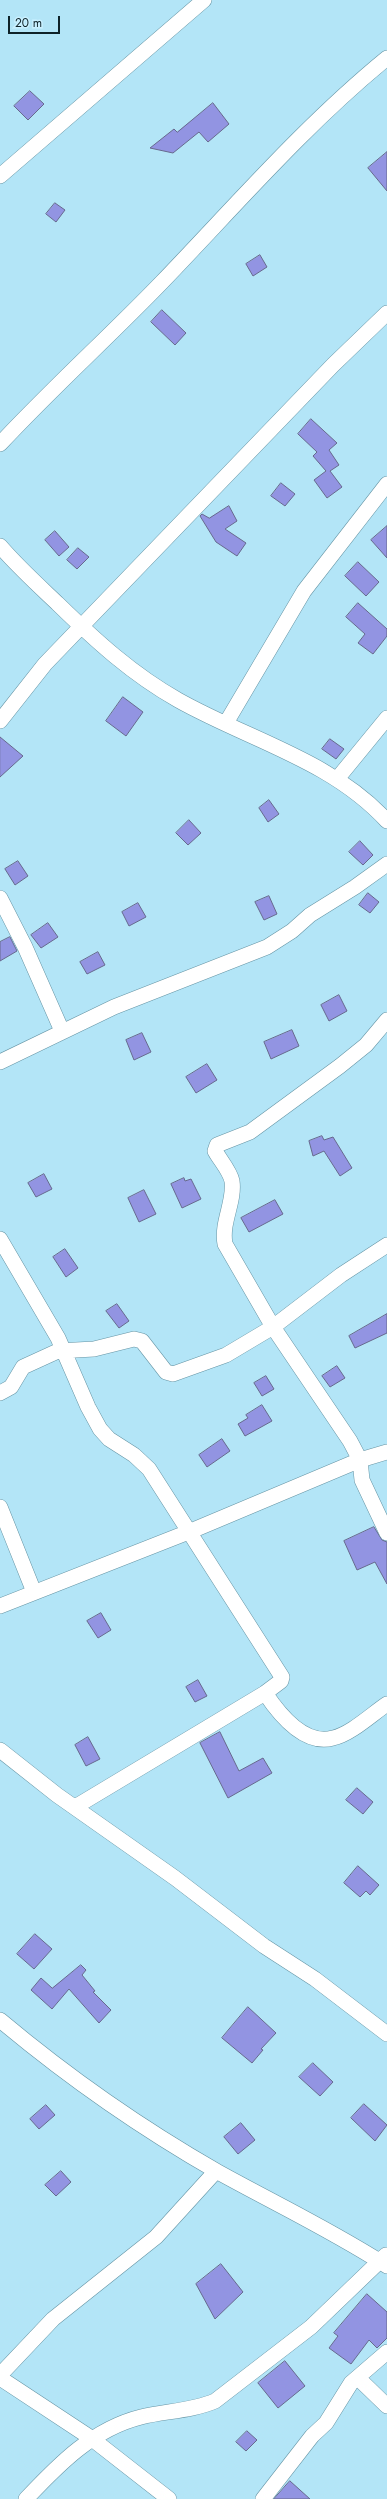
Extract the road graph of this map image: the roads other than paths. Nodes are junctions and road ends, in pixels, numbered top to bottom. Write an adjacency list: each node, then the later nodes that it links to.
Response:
1 (204, 0): 3 (street)
2 (387, 58): 5 (street)
3 (0, 176)
4 (387, 313): 8 (street)
5 (0, 444)
6 (387, 484): 11 (street)
7 (0, 546): 8 (street)
8 (81, 626): 10 (street); 11 (street)
9 (387, 718): 12 (street)
10 (0, 721)
11 (226, 723): 12 (street)
12 (337, 779): 13 (street)
13 (387, 821)
14 (387, 864): 17 (street)
15 (0, 898): 17 (street)
16 (387, 1020): 21 (street)
17 (62, 1031): 18 (street)
18 (0, 1062)
19 (0, 1238): 22 (street)
20 (387, 1245): 21 (street)
21 (274, 1327): 22 (street); 25 (street)
22 (65, 1352): 23 (street); 27 (street)
23 (0, 1393)
24 (387, 1452): 25 (street)
25 (360, 1460): 27 (street); 28 (street)
26 (0, 1506): 29 (street)
27 (190, 1531): 29 (street); 31 (street)
28 (387, 1533)
29 (34, 1592): 30 (street)
30 (0, 1606)
31 (265, 1693): 32 (street); 34 (street)
32 (387, 1704)
33 (0, 1750): 34 (street)
34 (75, 1807): 36 (street)
35 (0, 2020): 37 (street)
36 (387, 2034)
37 (216, 2171): 38 (street); 40 (street)
38 (385, 2260): 43 (street)
39 (387, 2352): 41 (street)
40 (0, 2376): 43 (street)
41 (358, 2378): 42 (street); 46 (street)
42 (387, 2406)
43 (91, 2438): 44 (street); 45 (street)
44 (26, 2499)
45 (169, 2499)
46 (263, 2499)

